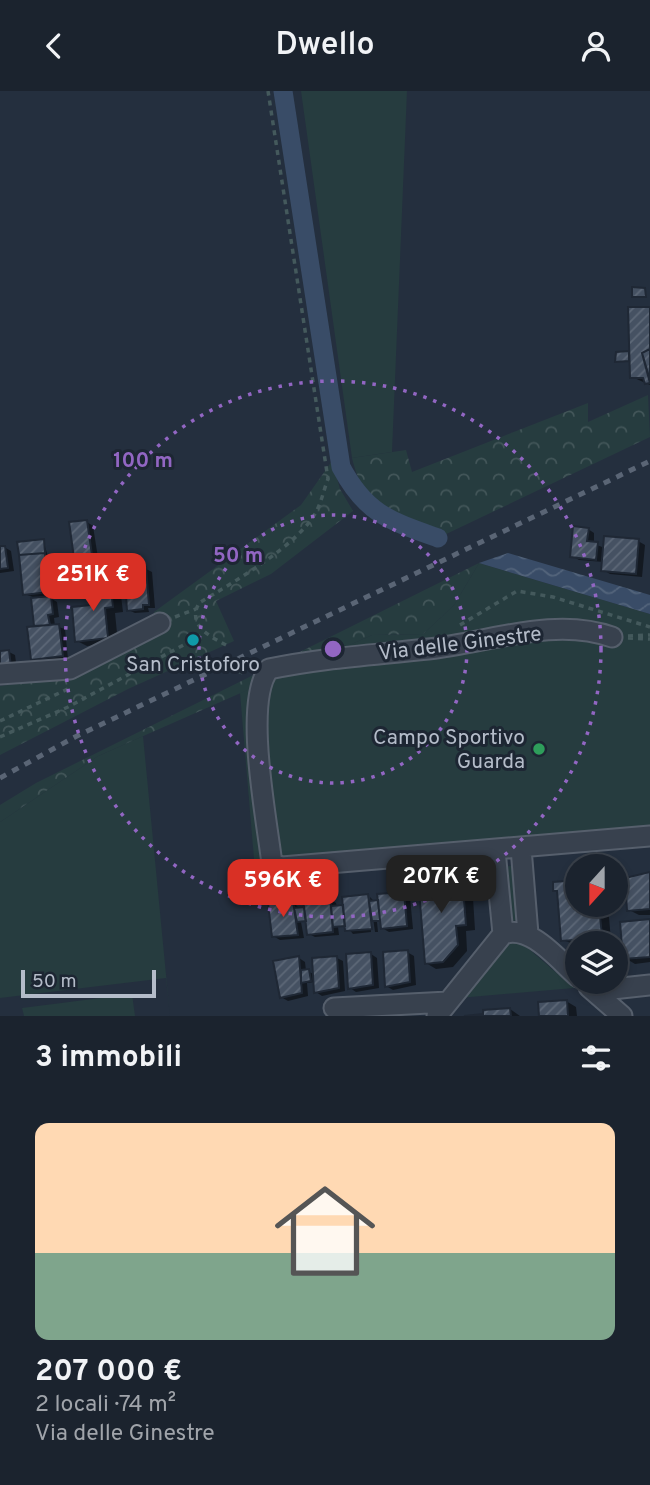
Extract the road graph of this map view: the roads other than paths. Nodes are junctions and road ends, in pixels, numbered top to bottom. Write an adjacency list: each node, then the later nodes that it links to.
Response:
1 (160, 623): 3 (street)
2 (612, 637): 6 (street, Via delle Ginestre)
3 (0, 674)
4 (650, 836): 5 (street, Via delle Ginestre)
5 (522, 848): 6 (street, Via delle Ginestre); 8 (street)
6 (495, 850): 7 (street)
7 (503, 934): 8 (street); 14 (street)
8 (528, 934): 9 (street)
9 (565, 966)
10 (628, 985): 11 (street)
11 (650, 985)
12 (598, 994): 15 (street)
13 (334, 1008): 14 (street)
14 (443, 1009)
15 (622, 1016)

